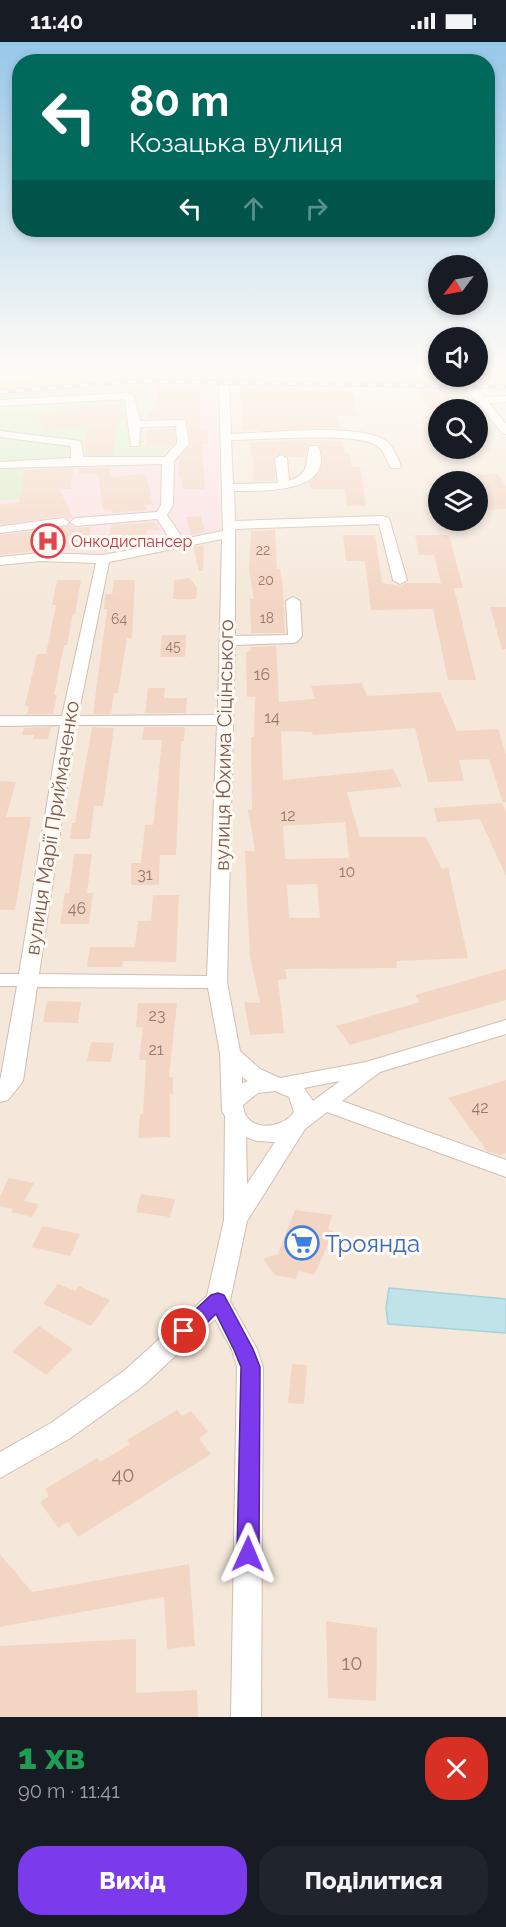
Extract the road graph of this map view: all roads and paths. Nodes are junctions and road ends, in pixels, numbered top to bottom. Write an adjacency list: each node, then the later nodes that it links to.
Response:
1 (77, 445): 8 (street)
2 (182, 445): 7 (street)
3 (226, 445): 12 (street, вулиця Юхима Сіцінського)
4 (384, 445): 10 (street)
5 (314, 448): 11 (street)
6 (281, 458): 11 (street)
7 (168, 460): 8 (street); 13 (street)
8 (77, 461): 9 (street)
9 (0, 465)
10 (395, 465)
11 (284, 486): 12 (street)
12 (228, 488): 14 (street, вулиця Юхима Сіцінського)
13 (161, 515): 15 (street); 16 (street)
14 (229, 529): 16 (street); 19 (street); 21 (street, вулиця Юхима Сіцінського)
15 (3, 530)
16 (180, 544): 17 (street)
17 (103, 559): 18 (street); 22 (street, вулиця Марії Приймаченко)
18 (0, 561)
19 (400, 580)
20 (293, 601): 21 (street)
21 (228, 641): 23 (street, вулиця Юхима Сіцінського)
22 (69, 720): 23 (street); 24 (street); 26 (street, вулиця Марії Приймаченко)
23 (226, 720): 27 (street, вулиця Юхима Сіцінського)
24 (0, 721)
25 (0, 980): 26 (street)
26 (27, 980): 27 (street); 32 (street, вулиця Марії Приймаченко)
27 (217, 982): 29 (street, вулиця Юхима Сіцінського)
28 (506, 1027): 30 (street)
29 (230, 1053): 31 (street); 34 (street, вулиця Юхима Сіцінського)
30 (372, 1067): 31 (street); 33 (street)
31 (275, 1084): 34 (street); 35 (street)
32 (0, 1095)
33 (325, 1103): 35 (street); 36 (street)
34 (234, 1111): 35 (street); 37 (street, вулиця Юхима Сіцінського)
35 (299, 1123): 37 (street)
36 (506, 1169)
37 (236, 1220): 38 (street)
38 (218, 1300): 39 (street); 40 (street)
39 (0, 1466)
40 (246, 1717)

